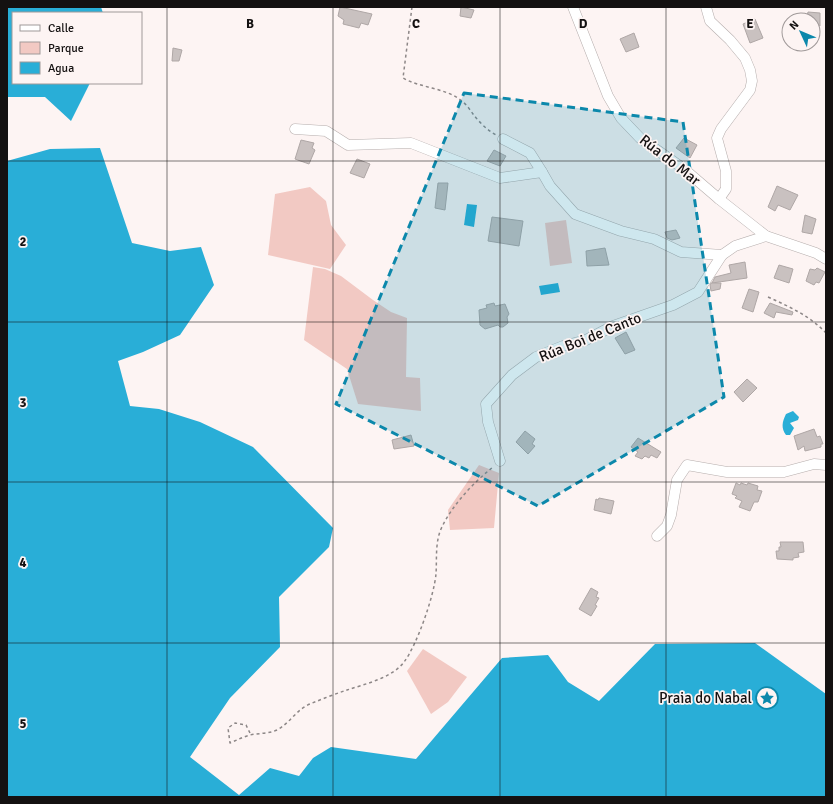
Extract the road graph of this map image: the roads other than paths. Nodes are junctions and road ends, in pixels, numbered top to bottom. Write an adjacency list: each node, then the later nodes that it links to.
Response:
1 (573, 7): 6 (street, Rúa do Mar)
2 (706, 7): 6 (street)
3 (295, 129): 5 (street)
4 (503, 139): 5 (street)
5 (542, 172): 8 (street)
6 (719, 199): 7 (street, Rúa do Mar)
7 (766, 236): 8 (street); 9 (street, Rúa do Mar)
8 (722, 256): 10 (street, Rúa Boi de Canto)
9 (826, 259)
10 (500, 461)
11 (826, 465): 12 (street)
12 (657, 536)

